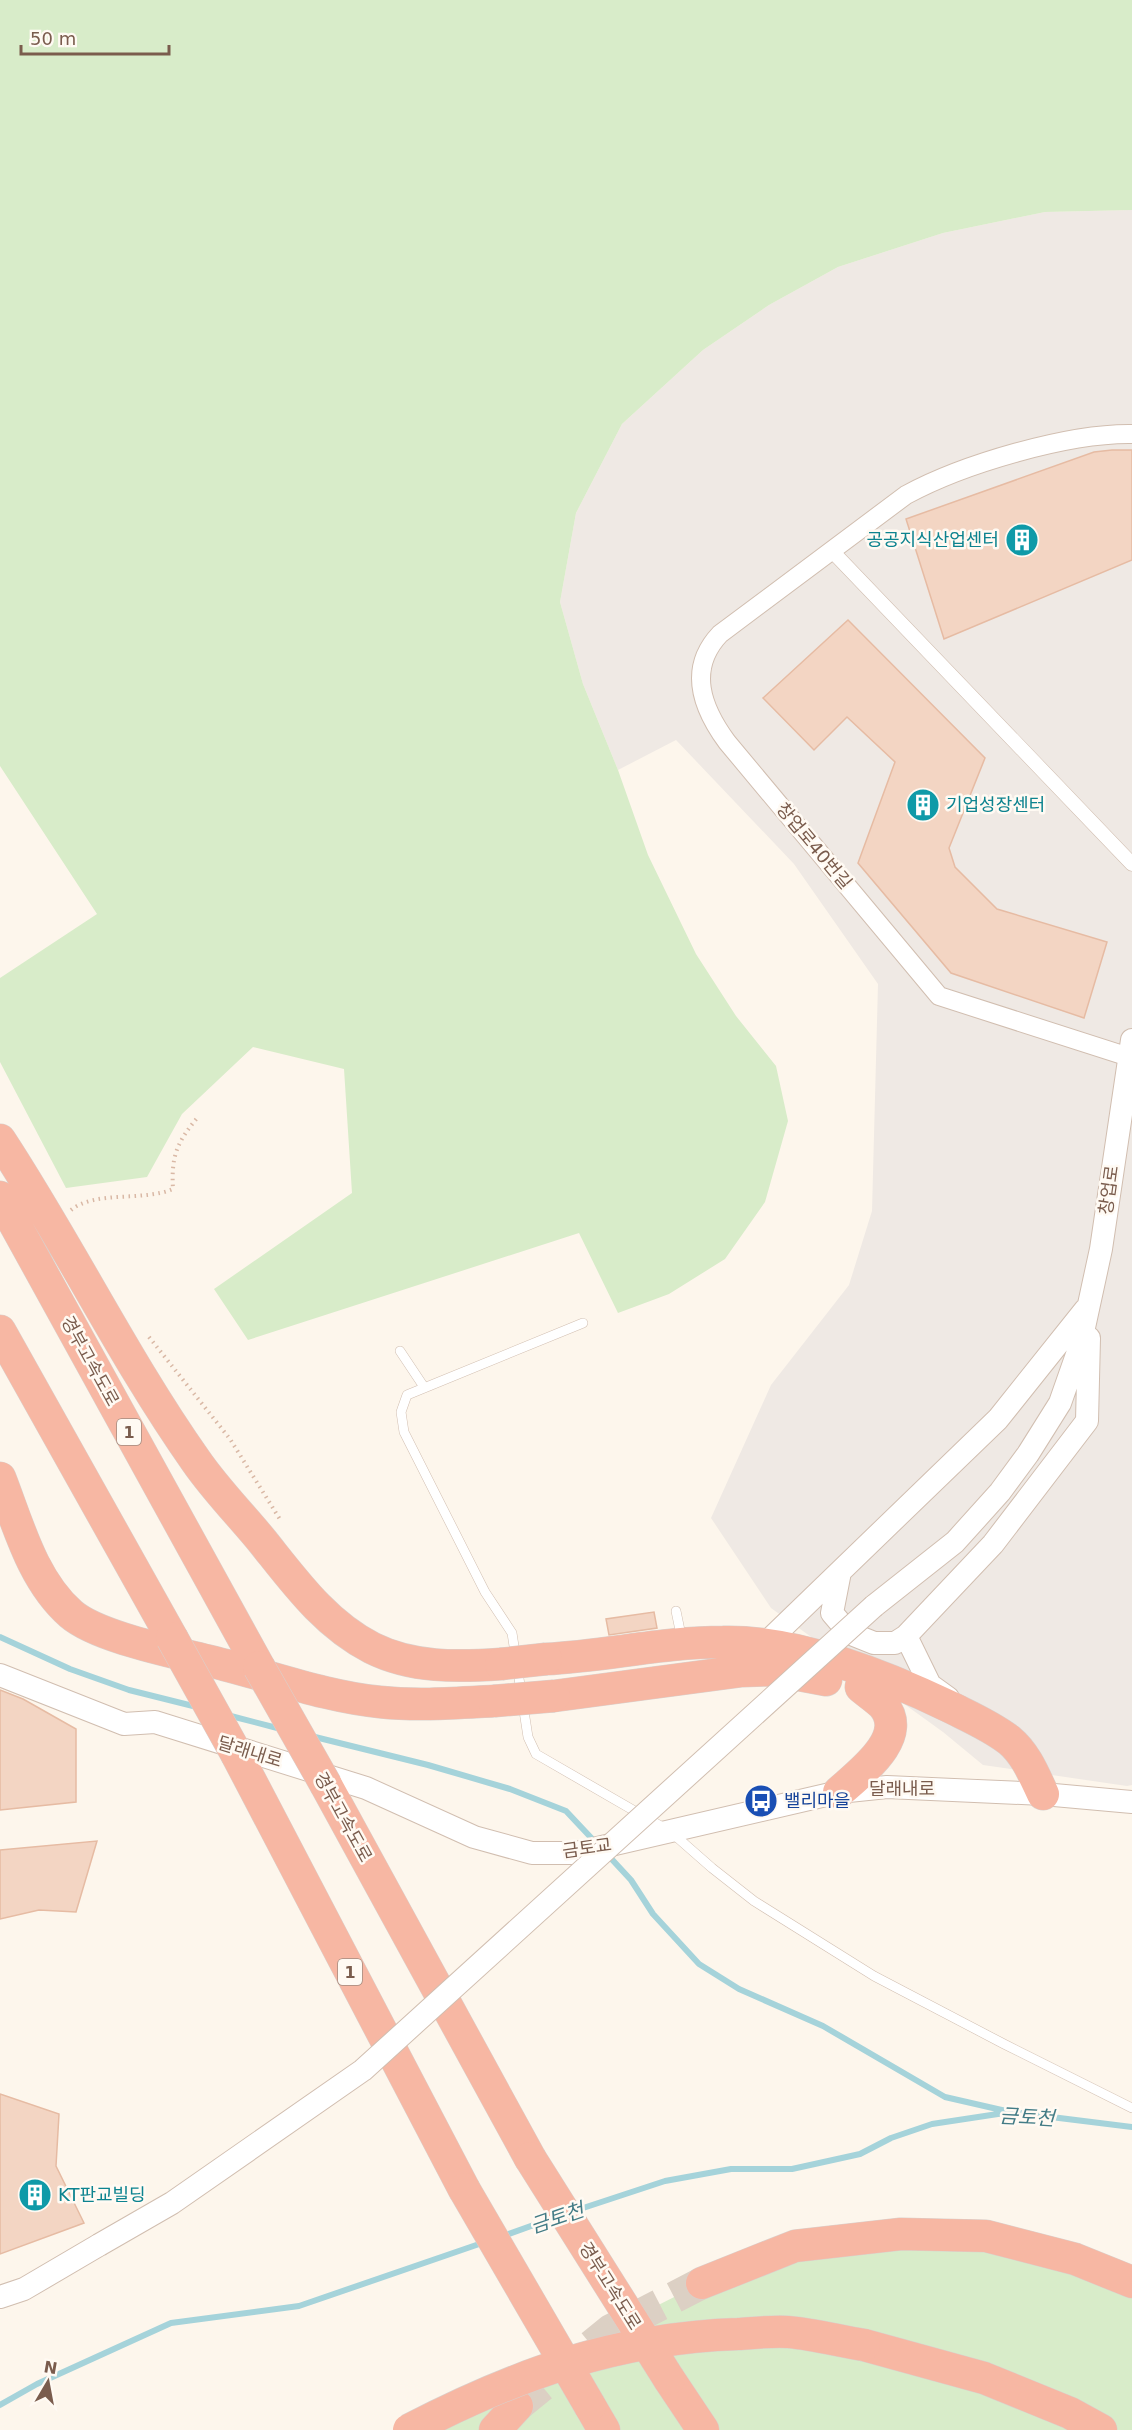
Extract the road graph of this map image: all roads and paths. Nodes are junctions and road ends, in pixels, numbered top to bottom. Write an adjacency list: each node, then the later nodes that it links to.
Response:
1 (1132, 434): 2 (street, 창업로40번길)
2 (832, 551): 3 (street); 4 (street, 창업로40번길)
3 (1132, 864)
4 (1131, 1052): 9 (street, 창업로)
5 (198, 1117): 8 (path)
6 (0, 1140): 20 (highway, bridge)
7 (0, 1197): 35 (highway, 경부고속도로 / 1, bridge)
8 (68, 1214)
9 (1090, 1304): 17 (street); 19 (street); 34 (street, bridge)
10 (583, 1323): 14 (lane)
11 (0, 1331): 37 (highway, 1, bridge)
12 (146, 1332): 16 (path)
13 (400, 1351): 14 (lane)
14 (424, 1387): 28 (lane)
15 (0, 1478): 23 (highway, bridge)
16 (287, 1529)
17 (840, 1572): 19 (street); 21 (street)
18 (676, 1611): 20 (lane)
19 (906, 1636): 24 (street)
20 (683, 1645): 21 (highway)
21 (764, 1645): 24 (highway)
22 (0, 1675): 30 (street, 달래내로)
23 (861, 1687): 25 (highway); 26 (highway)
24 (979, 1721): 26 (highway)
25 (839, 1792): 26 (street, 달래내로); 28 (street, 달래내로)
26 (1043, 1794): 27 (street, 달래내로)
27 (1132, 1802)
28 (671, 1832): 29 (street, 달래내로); 31 (lane)
29 (641, 1839): 30 (street, 금토교, bridge)
30 (532, 1853)
31 (1132, 2108)
32 (1132, 2282): 33 (highway)
33 (702, 2283)
34 (0, 2297)
35 (669, 2379): 40 (highway, 경부고속도로 / 1); 41 (highway)
36 (518, 2406): 39 (highway)
37 (597, 2418)
38 (409, 2430): 42 (highway, bridge)
39 (495, 2430)
40 (697, 2430)
41 (703, 2430)
42 (1101, 2430)

